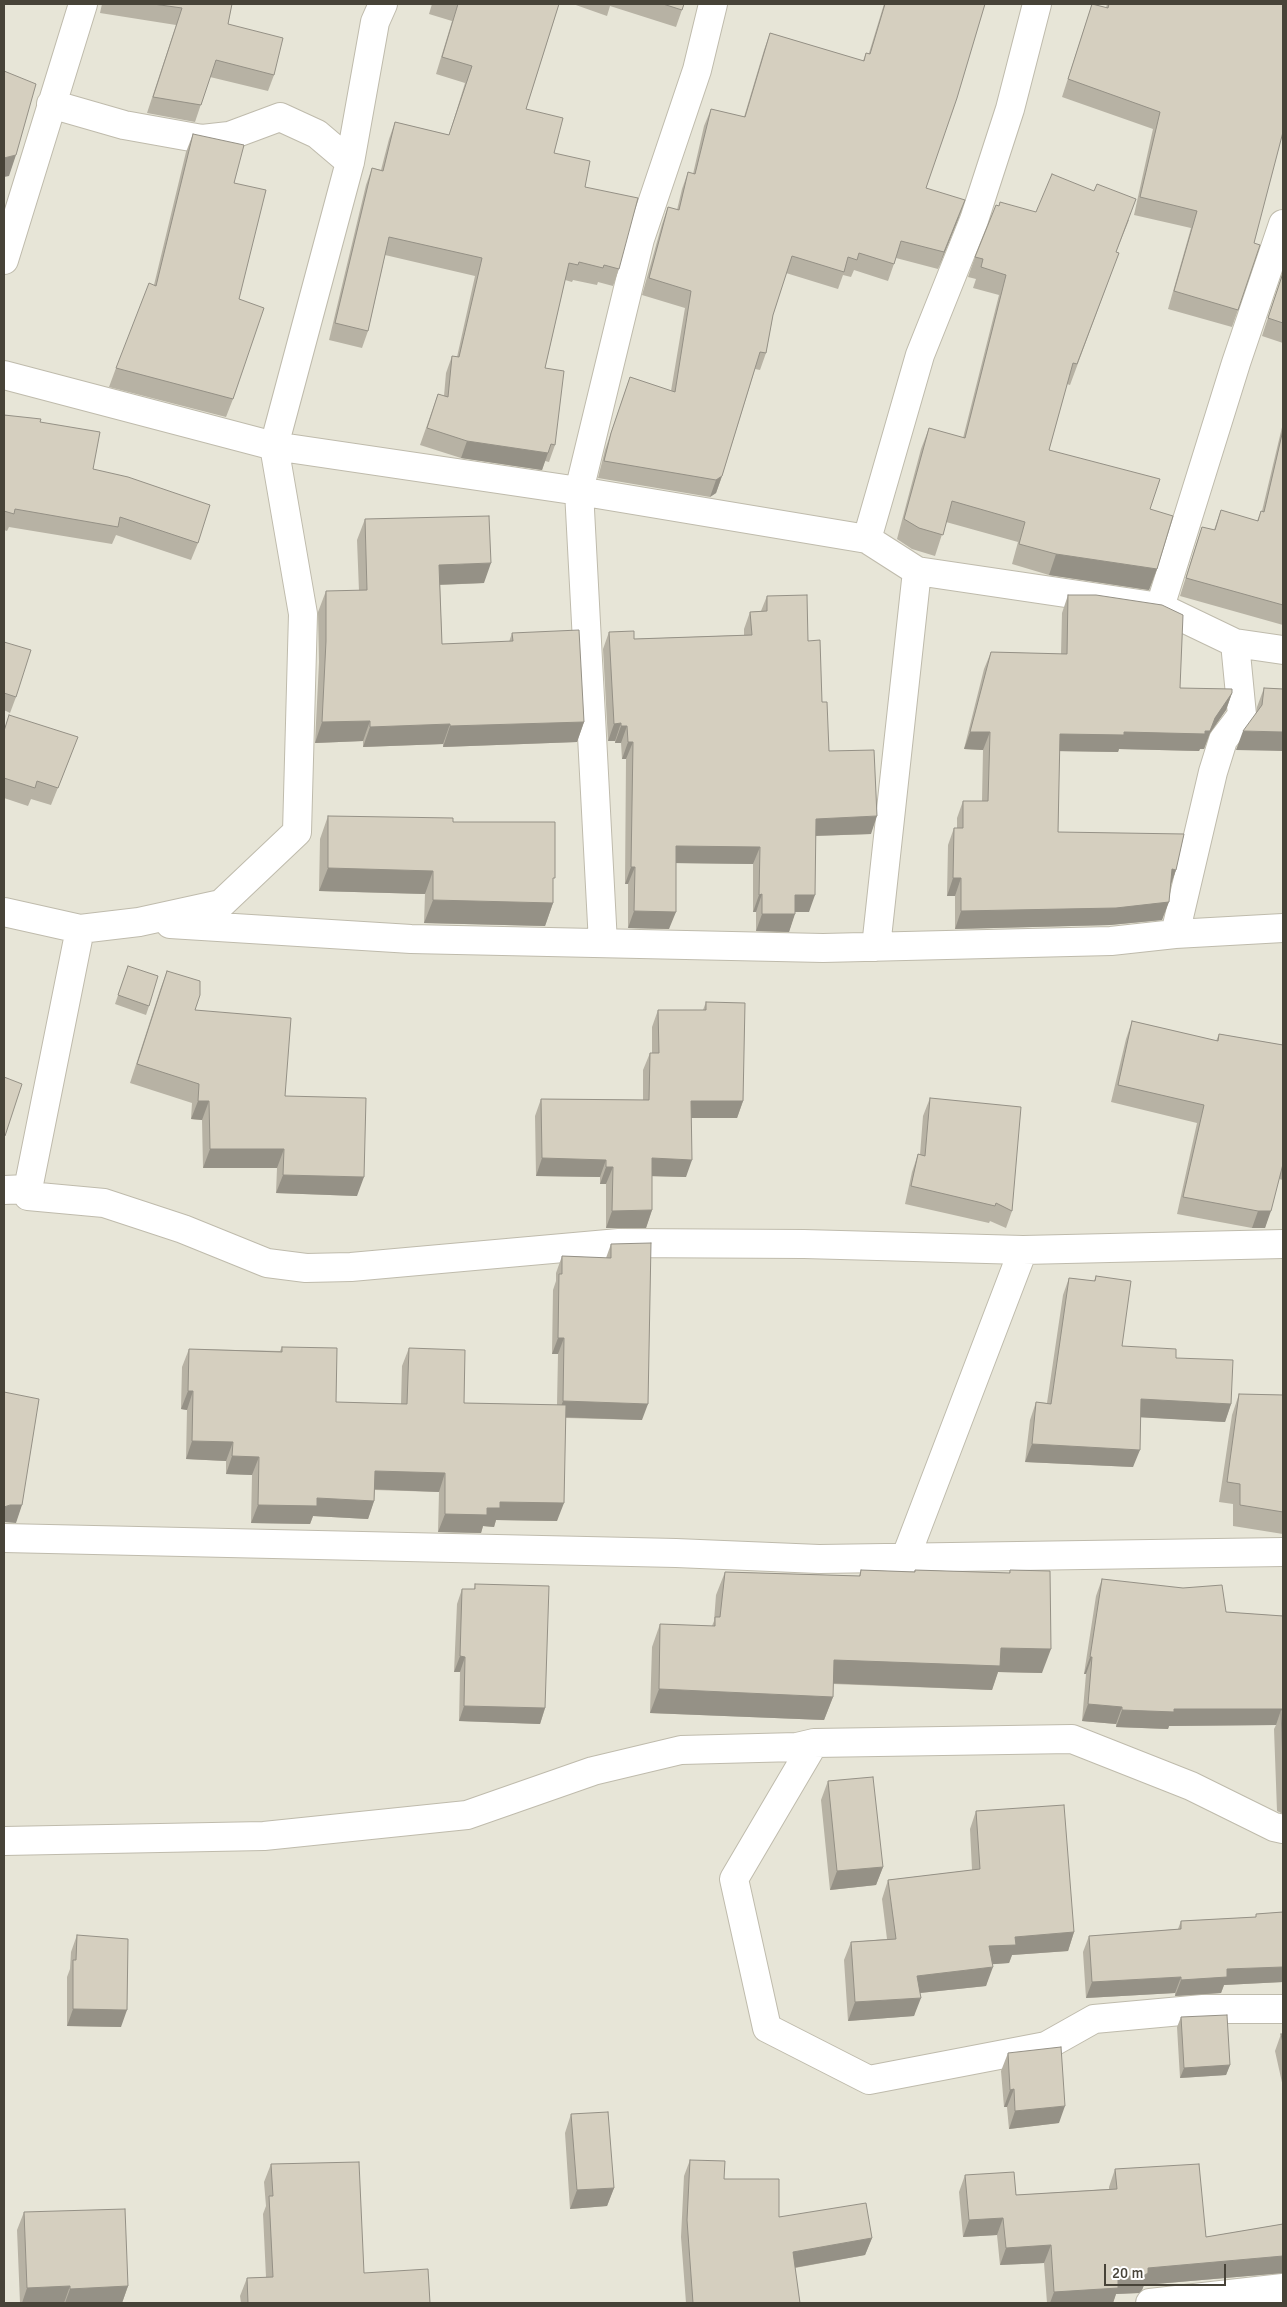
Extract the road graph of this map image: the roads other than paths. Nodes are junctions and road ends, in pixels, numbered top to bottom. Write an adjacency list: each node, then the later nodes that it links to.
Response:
1 (82, 4): 5 (street)
2 (383, 4): 6 (street)
3 (713, 4): 11 (street)
4 (1037, 4): 12 (street)
5 (51, 104): 6 (street); 8 (street)
6 (350, 162): 10 (street)
7 (1283, 224): 14 (street)
8 (4, 260)
9 (4, 375): 10 (street)
10 (274, 446): 11 (street); 18 (street)
11 (579, 491): 12 (street); 22 (street)
12 (867, 539): 13 (street)
13 (917, 571): 14 (street); 23 (street)
14 (1160, 607): 15 (street)
15 (1235, 643): 16 (street); 21 (street)
16 (1283, 650)
17 (4, 912): 20 (street)
18 (139, 922): 20 (street); 22 (street)
19 (1283, 928): 21 (street)
20 (80, 929): 24 (street)
21 (1175, 934): 23 (street)
22 (603, 943): 23 (street)
23 (876, 947)
24 (16, 1189): 26 (street)
25 (1283, 1244): 26 (street)
26 (1023, 1250): 29 (street)
27 (4, 1538): 29 (street)
28 (1283, 1552): 29 (street)
29 (905, 1559)
30 (814, 1743): 31 (street); 32 (street); 33 (street)
31 (1283, 1829)
32 (4, 1841)
33 (1283, 2009)
34 (1283, 2288): 35 (street)
35 (1150, 2303)

